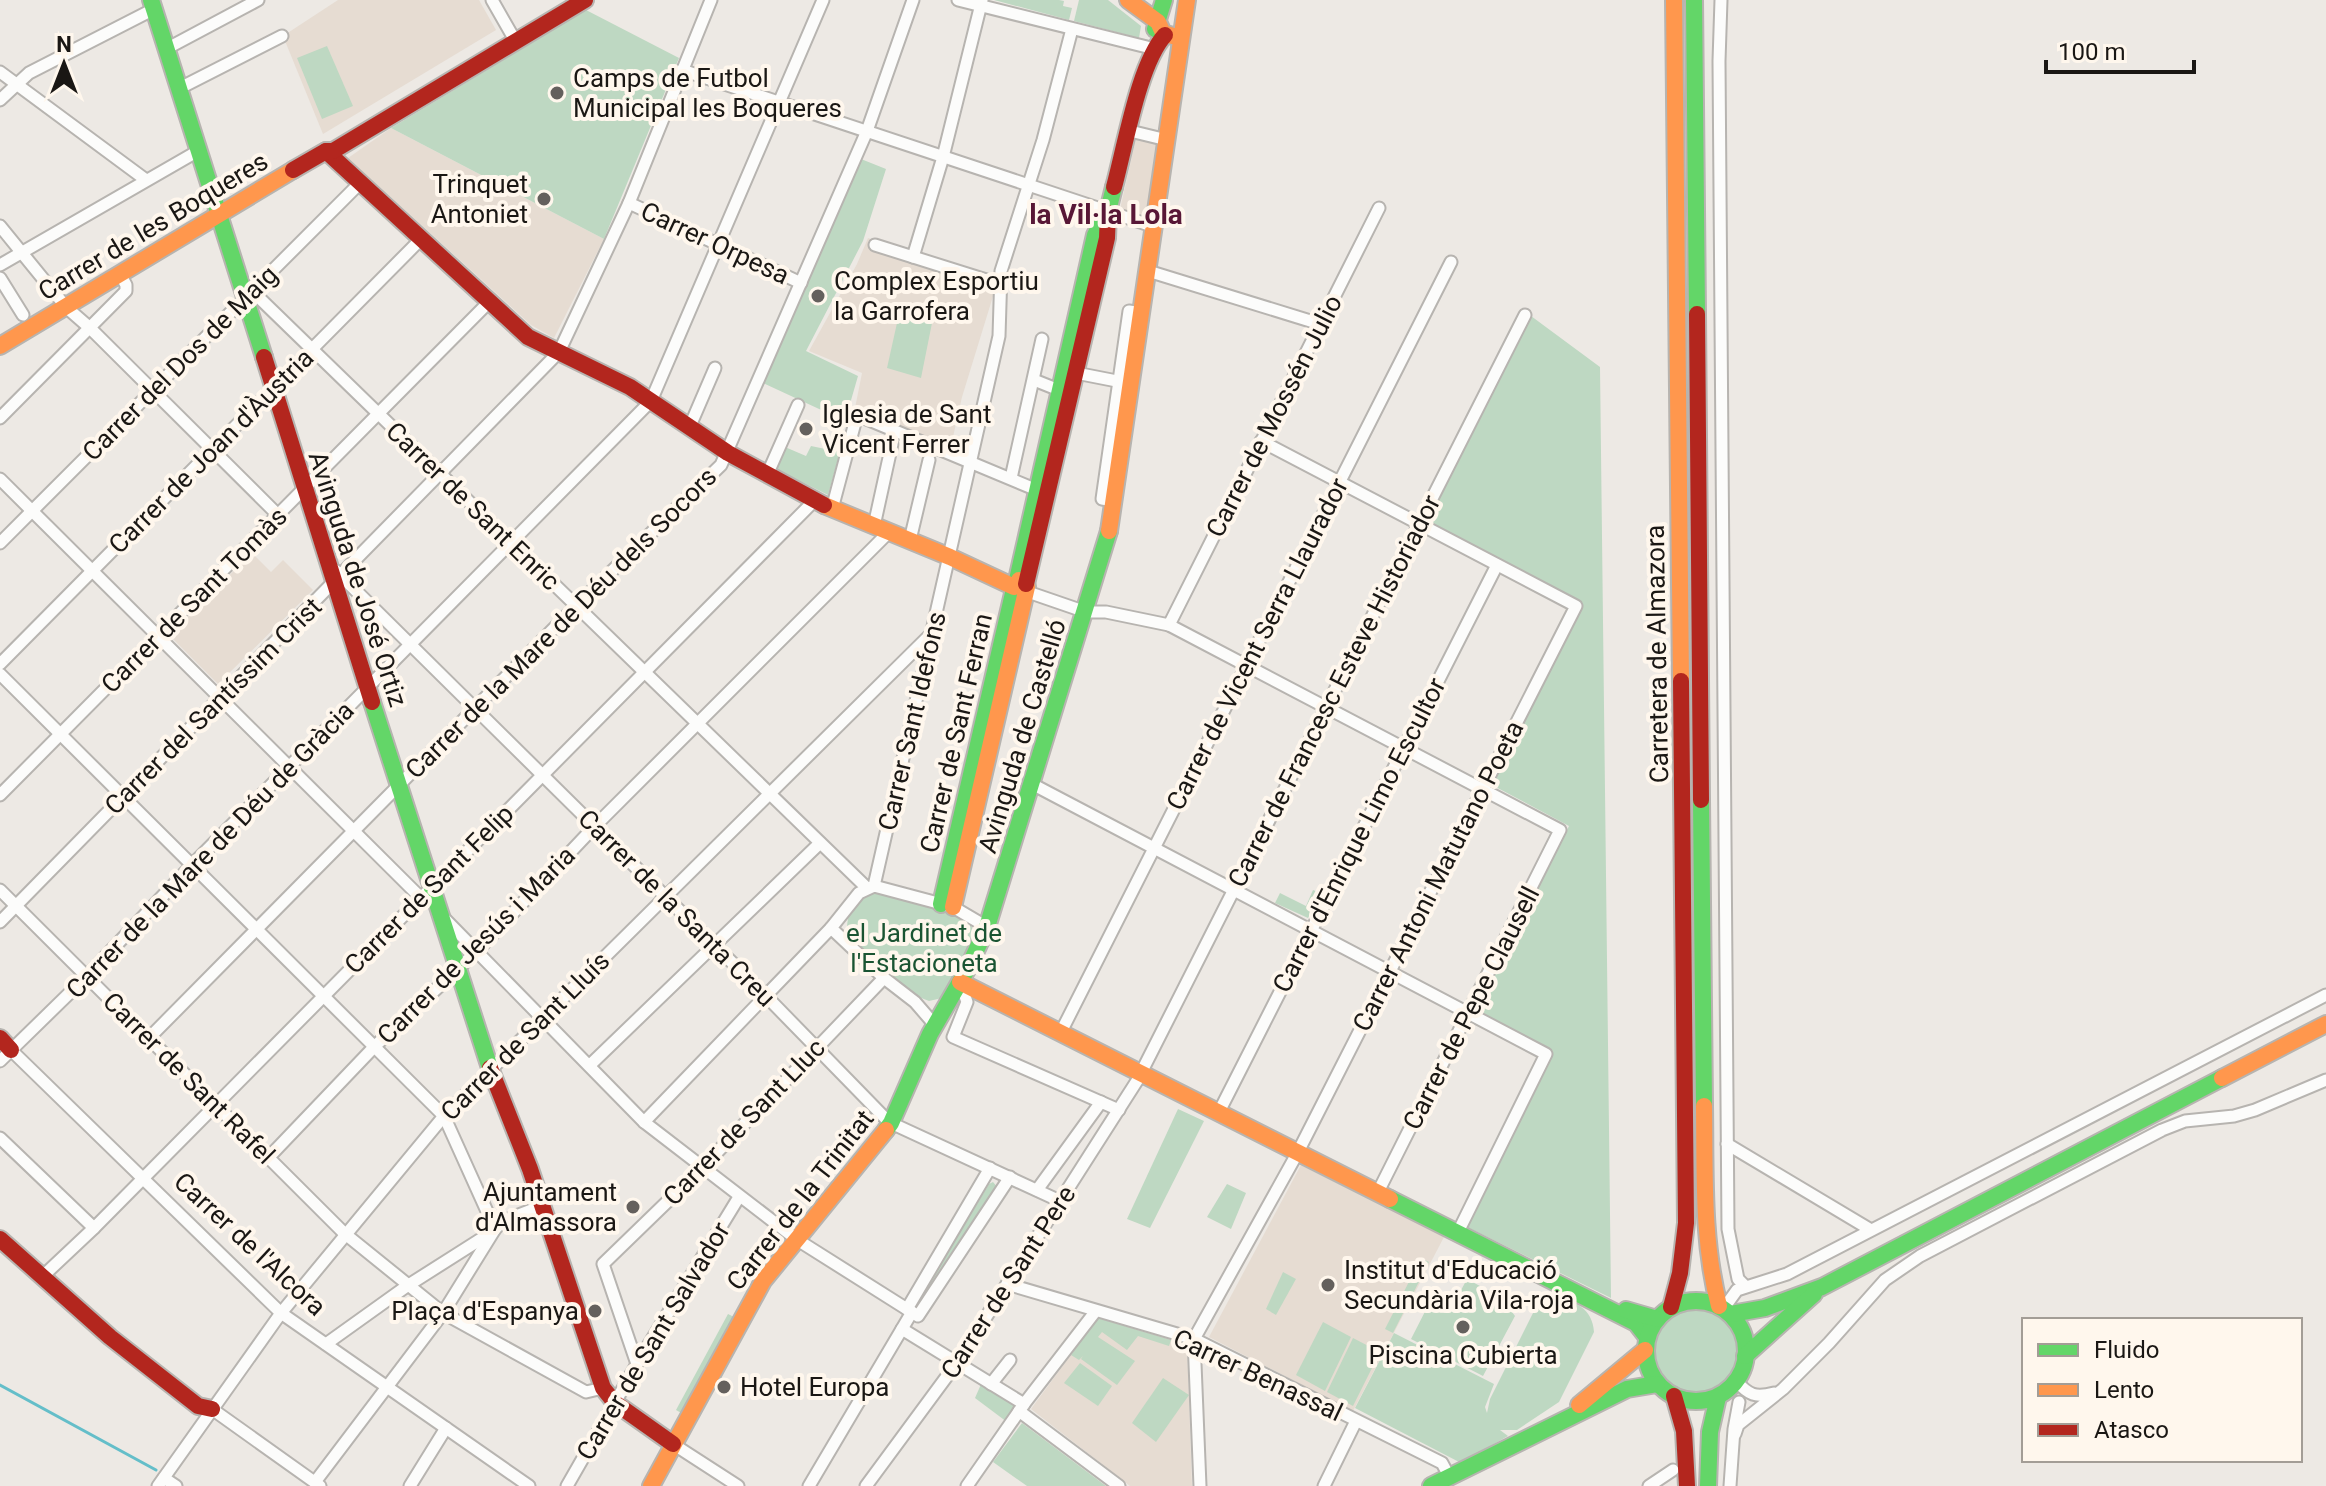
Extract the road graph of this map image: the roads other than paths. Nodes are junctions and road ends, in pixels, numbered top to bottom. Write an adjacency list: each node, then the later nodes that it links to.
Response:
1 (258, 0): 23 (street)
2 (492, 0): 21 (street)
3 (570, 0): 21 (street, Carrer de les Boqueres)
4 (585, 0): 21 (street, Carrer de les Boqueres)
5 (711, 0): 25 (street, Carrer del Santíssim Crist)
6 (823, 0): 30 (street, Carrer de la Mare de Déu de Gràcia)
7 (913, 0): 31 (street, Carrer de la Mare de Déu dels Socors)
8 (958, 0): 14 (street)
9 (1128, 0): 18 (street)
10 (1674, 0): 206 (street, Carretera de Almazora)
11 (1694, 0): 207 (street, Carretera de Almazora)
12 (1721, 0): 182 (street)
13 (1164, 1): 18 (street)
14 (982, 3): 19 (street); 36 (street)
15 (1185, 3): 17 (street, Avinguda de Castelló)
16 (152, 5): 23 (street, Avinguda de José Ortiz); 27 (street)
17 (1183, 27): 18 (street); 33 (street, Avinguda de Castelló)
18 (1162, 28): 22 (street, Carrer de Sant Ferran); 24 (street, Carrer de Sant Ferran)
19 (1072, 29): 22 (street); 39 (street, Carrer Sant Idefons)
20 (282, 36): 28 (street)
21 (514, 38): 35 (street, Carrer de les Boqueres)
22 (1147, 47): 24 (street, Carrer de Sant Ferran)
23 (166, 49): 28 (street, Avinguda de José Ortiz)
24 (1146, 68): 32 (street, Carrer de Sant Ferran)
25 (682, 70): 30 (street); 40 (street, Carrer del Santíssim Crist)
26 (0, 72): 27 (street)
27 (18, 84): 29 (street); 37 (street)
28 (178, 89): 34 (street, Avinguda de José Ortiz)
29 (0, 100)
30 (779, 102): 31 (street); 47 (street, Carrer de la Mare de Déu de Gràcia)
31 (867, 131): 36 (street); 56 (street, Carrer de la Mare de Déu dels Socors)
32 (1130, 131): 33 (street); 42 (street, Carrer de Sant Ferran)
33 (1167, 140): 45 (street, Avinguda de Castelló)
34 (198, 151): 37 (street, Carrer de les Boqueres); 43 (street, Avinguda de José Ortiz)
35 (326, 151): 38 (street); 43 (street, Carrer de les Boqueres)
36 (943, 157): 39 (street); 50 (street)
37 (146, 180): 49 (street, Carrer de les Boqueres)
38 (360, 183): 46 (street); 58 (street, Carrer del Dos de Maig)
39 (1027, 185): 42 (street); 57 (street, Carrer Sant Idefons)
40 (629, 203): 47 (street, Carrer Orpesa); 68 (street, Carrer del Santíssim Crist)
41 (1379, 208): 63 (street, Carrer de Mossén Julio)
42 (1108, 211): 45 (street); 70 (street, Carrer de Sant Ferran); 75 (street, Carrer de Sant Ferran)
43 (217, 214): 54 (street, Carrer de les Boqueres); 58 (street, Avinguda de José Ortiz)
44 (0, 226): 49 (street)
45 (1155, 227): 53 (street, Avinguda de Castelló)
46 (422, 238): 59 (street); 67 (street, Carrer de Joan d'Àustria)
47 (718, 245): 56 (street, Carrer Orpesa); 76 (street, Carrer de la Mare de Déu de Gràcia)
48 (875, 245): 50 (street)
49 (23, 252): 52 (street, Carrer de les Boqueres); 60 (street)
50 (913, 257): 57 (street)
51 (1451, 262): 91 (street, Carrer de Vicent Serra Llaurador)
52 (0, 265)
53 (1148, 271): 63 (street); 72 (street, Avinguda de Castelló)
54 (120, 274): 60 (street, Carrer de les Boqueres); 64 (street)
55 (0, 278): 61 (street, Carrer de les Boqueres)
56 (801, 283): 84 (street, Carrer de la Mare de Déu dels Socors)
57 (999, 284): 86 (street, Carrer Sant Idefons)
58 (248, 295): 67 (street, Carrer de Sant Enric); 73 (street, Avinguda de José Ortiz); 74 (street, Carrer del Dos de Maig)
59 (489, 302): 68 (street); 78 (street, Carrer de Sant Tomàs)
60 (66, 307): 64 (street); 66 (street, Carrer de les Boqueres)
61 (23, 315)
62 (1525, 315): 98 (street, Carrer de Francesc Esteve Historiador)
63 (1320, 324): 81 (street, Carrer de Mossén Julio)
64 (90, 328): 74 (street); 79 (street)
65 (1042, 339): 71 (street)
66 (2, 340)
67 (312, 350): 73 (street, Carrer de Joan d'Àustria); 78 (street, Carrer de Sant Enric)
68 (559, 352): 76 (street); 87 (street, Carrer del Santíssim Crist)
69 (715, 368): 80 (street)
70 (1076, 373): 72 (street); 75 (street, Carrer de Sant Ferran)
71 (1034, 380): 75 (street); 89 (street)
72 (1126, 383): 109 (street, Avinguda de Castelló)
73 (272, 389): 83 (street, Carrer de Joan d'Àustria); 92 (street, Avinguda de José Ortiz)
74 (153, 390): 83 (street); 96 (street, Carrer del Dos de Maig)
75 (1065, 392): 93 (street, Carrer de Sant Ferran)
76 (651, 401): 80 (street); 102 (street, Carrer de la Mare de Déu de Gràcia)
77 (798, 405): 88 (street)
78 (378, 414): 87 (street, Carrer de Sant Enric); 92 (street, Carrer de Sant Tomàs)
79 (0, 418)
80 (690, 426): 84 (street)
81 (1261, 441): 91 (street); 110 (street, Carrer de Mossén Julio)
82 (892, 444): 99 (street)
83 (213, 450): 97 (street); 105 (street, Carrer de Joan d'Àustria)
84 (728, 453): 88 (street); 108 (street, Carrer de la Mare de Déu dels Socors)
85 (929, 460): 100 (street)
86 (971, 462): 89 (street); 95 (street); 103 (street, Carrer Sant Idefons)
87 (439, 473): 102 (street, Carrer de Sant Enric); 106 (street, Carrer del Santíssim Crist)
88 (767, 475): 94 (street)
89 (1011, 478): 93 (street)
90 (0, 479): 96 (street)
91 (1339, 482): 98 (street); 115 (street, Carrer de Vicent Serra Llaurador)
92 (304, 489): 97 (street, Carrer de Sant Tomàs); 106 (street, Avinguda de José Ortiz)
93 (1043, 492): 107 (street, Carrer de Sant Ferran)
94 (814, 501): 95 (street); 116 (street, Carrer de Sant Felip)
95 (832, 509): 99 (street)
96 (31, 512): 101 (street, Carrer del Dos de Maig); 105 (street)
97 (278, 515): 112 (street, Carrer de Sant Tomàs)
98 (1418, 524): 104 (street); 120 (street, Carrer de Francesc Esteve Historiador)
99 (882, 529): 100 (street); 122 (street, Carrer de Jesús i Maria)
100 (910, 540): 103 (street)
101 (0, 543)
102 (511, 543): 108 (street, Carrer de Sant Enric); 113 (street, Carrer de la Mare de Déu de Gràcia)
103 (950, 557): 107 (street); 111 (street, Carrer Sant Idefons)
104 (1497, 565): 124 (street, Carrer d'Enrique Limo Escultor); 129 (street, Carrer Antoni Matutano Poeta)
105 (93, 571): 112 (street); 114 (street, Carrer de Joan d'Àustria)
106 (334, 574): 113 (street, Carrer de la Santa Creu); 118 (street, Avinguda de José Ortiz); 119 (street, Carrer del Santíssim Crist)
107 (1020, 586): 109 (street); 143 (street, Carrer de Sant Ferran)
108 (576, 606): 116 (street, Carrer de Sant Enric); 121 (street, Carrer de la Mare de Déu dels Socors)
109 (1086, 612): 110 (street); 127 (street, Avinguda de Castelló)
110 (1169, 625): 115 (street)
111 (932, 633): 130 (street, Carrer de Sant Lluís); 138 (street, Carrer Sant Idefons)
112 (158, 636): 119 (street); 123 (street, Carrer de Sant Tomàs)
113 (411, 644): 118 (street, Carrer de la Mare de Déu de Gràcia); 121 (street, Carrer de la Santa Creu)
114 (0, 664)
115 (1247, 665): 120 (street); 136 (street, Carrer de Vicent Serra Llaurador)
116 (644, 672): 122 (street, Carrer de Sant Enric); 126 (street, Carrer de Sant Felip)
117 (0, 674): 123 (street)
118 (367, 688): 125 (street, Carrer de la Mare de Déu de Gràcia); 128 (street, Avinguda de José Ortiz)
119 (221, 698): 125 (street); 132 (street, Carrer del Santíssim Crist)
120 (1325, 706): 124 (street); 139 (street, Carrer de Francesc Esteve Historiador)
121 (476, 709): 126 (street, Carrer de la Santa Creu); 128 (street, Carrer de la Mare de Déu dels Socors)
122 (697, 723): 130 (street, Carrer de Sant Enric); 133 (street, Carrer de Jesús i Maria)
123 (61, 734): 131 (street, Carrer de Sant Tomàs); 132 (street)
124 (1404, 748): 129 (street); 150 (street, Carrer d'Enrique Limo Escultor)
125 (289, 767): 134 (street); 137 (street, Carrer de la Mare de Déu de Gràcia)
126 (543, 774): 133 (street, Carrer de la Santa Creu); 141 (street, Carrer de Sant Felip)
127 (1032, 784): 136 (street); 148 (street, Avinguda de Castelló)
128 (398, 786): 134 (street, Carrer de la Mare de Déu dels Socors); 141 (street, Avinguda de José Ortiz)
129 (1483, 789): 154 (street, Carrer Antoni Matutano Poeta); 161 (street, Carrer de Pepe Clausell)
130 (769, 793): 135 (street, Carrer de Sant Enric); 142 (street, Carrer de Sant Lluís)
131 (0, 795)
132 (124, 796): 137 (street); 144 (street, Carrer del Santíssim Crist)
133 (595, 826): 142 (street, Carrer de la Santa Creu); 152 (street, Carrer de Jesús i Maria)
134 (354, 829): 141 (street); 147 (street, Carrer de la Mare de Déu dels Socors)
135 (820, 843): 138 (street, Carrer de Sant Enric); 151 (street)
136 (1154, 848): 139 (street); 165 (street, Carrer de Vicent Serra Llaurador)
137 (193, 864): 147 (street); 155 (street, Carrer de la Mare de Déu de Gràcia)
138 (871, 887): 143 (street); 149 (street)
139 (1234, 889): 150 (street); 171 (street, Carrer de Francesc Esteve Historiador)
140 (0, 890): 144 (street, Carrer de Sant Rafel)
141 (426, 892): 145 (street, Avinguda de José Ortiz); 158 (street, Carrer de Sant Felip)
142 (665, 895): 151 (street, Carrer de la Santa Creu); 162 (street, Carrer de Sant Lluís)
143 (949, 898): 148 (street)
144 (16, 906): 146 (street, Carrer del Santíssim Crist); 155 (street, Carrer de Sant Rafel)
145 (438, 912): 152 (street); 153 (street, Avinguda de José Ortiz)
146 (0, 922)
147 (256, 927): 158 (street); 166 (street, Carrer de la Mare de Déu dels Socors)
148 (987, 927): 157 (street, Avinguda de Castelló)
149 (831, 928): 156 (street); 159 (street)
150 (1311, 930): 154 (street); 176 (street, Carrer d'Enrique Limo Escultor)
151 (715, 946): 159 (street, Carrer de la Santa Creu); 170 (street)
152 (476, 952): 153 (street, Carrer de Jesús i Maria); 162 (street)
153 (457, 971): 167 (street, Carrer de Jesús i Maria); 172 (street, Avinguda de José Ortiz)
154 (1390, 972): 161 (street); 183 (street, Carrer Antoni Matutano Poeta)
155 (87, 976): 166 (street, Carrer de Sant Rafel); 169 (street, Carrer de la Mare de Déu de Gràcia)
156 (884, 978): 163 (street); 168 (street, Carrer de Sant Lluc)
157 (962, 979): 163 (street, Avinguda de Castelló); 165 (street); 174 (street, Avinguda de Castelló)
158 (324, 995): 167 (street); 175 (street, Carrer de Sant Felip)
159 (765, 995): 168 (street, Carrer de la Santa Creu); 179 (street)
160 (2326, 995): 197 (street)
161 (1469, 1013): 189 (street, Carrer de Pepe Clausell); 196 (street)
162 (544, 1018): 170 (street); 172 (street, Carrer de Sant Lluís)
163 (938, 1019): 180 (street, Carrer de la Trinitat)
164 (2326, 1024): 205 (street)
165 (1063, 1029): 171 (street)
166 (149, 1038): 175 (street, Carrer de Sant Rafel)
167 (375, 1046): 178 (street); 184 (street, Carrer de Jesús i Maria)
168 (817, 1047): 180 (street, Carrer de la Santa Creu); 185 (street, Carrer de Sant Lluc)
169 (4, 1049): 188 (street, Carrer de l'Alcora)
170 (590, 1065): 179 (street)
171 (1143, 1070): 176 (street); 177 (street, Carrer de Sant Pere)
172 (490, 1071): 178 (street, Carrer de Sant Lluís); 193 (street, Avinguda de José Ortiz)
173 (2326, 1080): 226 (street)
174 (1101, 1102): 177 (street); 190 (street, Carrer de Sant Pere)
175 (216, 1104): 184 (street, Carrer de Sant Rafel); 188 (street, Carrer de Sant Felip)
176 (1220, 1109): 183 (street)
177 (1119, 1110): 192 (street, Carrer de Sant Pere)
178 (444, 1116): 195 (street); 198 (street, Carrer de Sant Lluís)
179 (644, 1122): 185 (street)
180 (891, 1123): 186 (street, Carrer de la Santa Creu); 200 (street, Carrer de la Trinitat)
181 (0, 1138): 194 (street)
182 (1727, 1144): 197 (street); 204 (street)
183 (1299, 1149): 189 (street); 214 (street, Carrer Antoni Matutano Poeta)
184 (269, 1157): 198 (street, Carrer de Sant Rafel)
185 (702, 1168): 191 (street); 219 (street, Carrer de Sant Lluc)
186 (990, 1168): 187 (street, Carrer de la Santa Creu); 208 (street)
187 (1010, 1177): 190 (street, Carrer de la Santa Creu); 208 (street)
188 (143, 1178): 194 (street, Carrer de Sant Felip); 210 (street, Carrer de l'Alcora)
189 (1380, 1189): 196 (street)
190 (1037, 1190): 192 (street, Carrer de la Santa Creu)
191 (739, 1197): 200 (street); 219 (street, Carrer de Sant Salvador)
192 (1060, 1201): 202 (street, Carrer de Sant Pere)
193 (542, 1208): 195 (street); 224 (street)
194 (94, 1228): 201 (street, Carrer de Sant Felip)
195 (495, 1229): 203 (street); 211 (street)
196 (1459, 1230): 212 (street); 215 (street)
197 (1871, 1230): 204 (street)
198 (344, 1233): 203 (street, Carrer de Sant Rafel); 210 (street, Carrer de Sant Lluís)
199 (0, 1239): 201 (street)
200 (796, 1239): 208 (street); 237 (street, Carrer de la Trinitat)
201 (43, 1276): 230 (street)
202 (1007, 1284): 209 (street, Carrer Benassal); 220 (street, Carrer de Sant Pere)
203 (407, 1286): 211 (street, Carrer de Sant Rafel); 216 (street)
204 (1745, 1286): 207 (street)
205 (1822, 1287): 207 (street); 217 (street)
206 (1671, 1307): 207 (street); 212 (street)
207 (1725, 1309): 217 (street)
208 (912, 1312): 213 (street)
209 (1095, 1312): 214 (street, Carrer Benassal); 231 (street)
210 (281, 1313): 216 (street, Carrer de l'Alcora); 230 (street, Carrer de Sant Lluís)
211 (443, 1313): 223 (street); 224 (street, Carrer de Sant Rafel)
212 (1657, 1319): 215 (street)
213 (902, 1329): 220 (street); 249 (street)
214 (1194, 1339): 233 (street, Carrer Benassal); 253 (street)
215 (1646, 1343): 222 (street); 234 (street)
216 (326, 1344): 223 (street, Carrer de l'Alcora)
217 (1745, 1356): 225 (street)
218 (1010, 1360): 221 (street)
219 (637, 1364): 229 (street, Carrer de Sant Salvador)
220 (956, 1364): 221 (street); 250 (street, Carrer de Sant Pere)
221 (991, 1384): 231 (street)
222 (1657, 1384): 227 (street); 234 (street)
223 (386, 1386): 235 (street, Carrer de l'Alcora); 242 (street)
224 (603, 1388): 229 (street)
225 (1728, 1388): 227 (street); 228 (street); 258 (street)
226 (1778, 1392): 228 (street); 232 (street)
227 (1674, 1396): 257 (street)
228 (1744, 1398): 232 (street); 236 (street)
229 (615, 1403): 237 (street); 246 (street, Carrer de Sant Salvador)
230 (212, 1409): 241 (street, Carrer de Sant Lluís); 242 (street)
231 (1019, 1412): 251 (street); 252 (street)
232 (1754, 1412): 236 (street)
233 (1356, 1421): 239 (street, Carrer Benassal); 254 (street)
234 (1558, 1422): 239 (street)
235 (446, 1428): 240 (street, Carrer de l'Alcora); 244 (street)
236 (1736, 1429): 259 (street)
237 (673, 1444): 247 (street, Carrer de la Trinitat); 248 (street)
238 (1673, 1470): 256 (street)
239 (1449, 1476): 255 (street)
240 (513, 1481): 245 (street, Carrer de l'Alcora)
241 (161, 1482): 243 (street)
242 (318, 1484)
243 (176, 1486)
244 (410, 1486)
245 (529, 1486)
246 (567, 1486)
247 (651, 1486)
248 (738, 1486)
249 (809, 1486)
250 (866, 1486)
251 (967, 1486)
252 (1119, 1486)
253 (1200, 1486)
254 (1324, 1486)
255 (1431, 1486)
256 (1649, 1486)
257 (1687, 1486)
258 (1708, 1486)
259 (1730, 1486)

